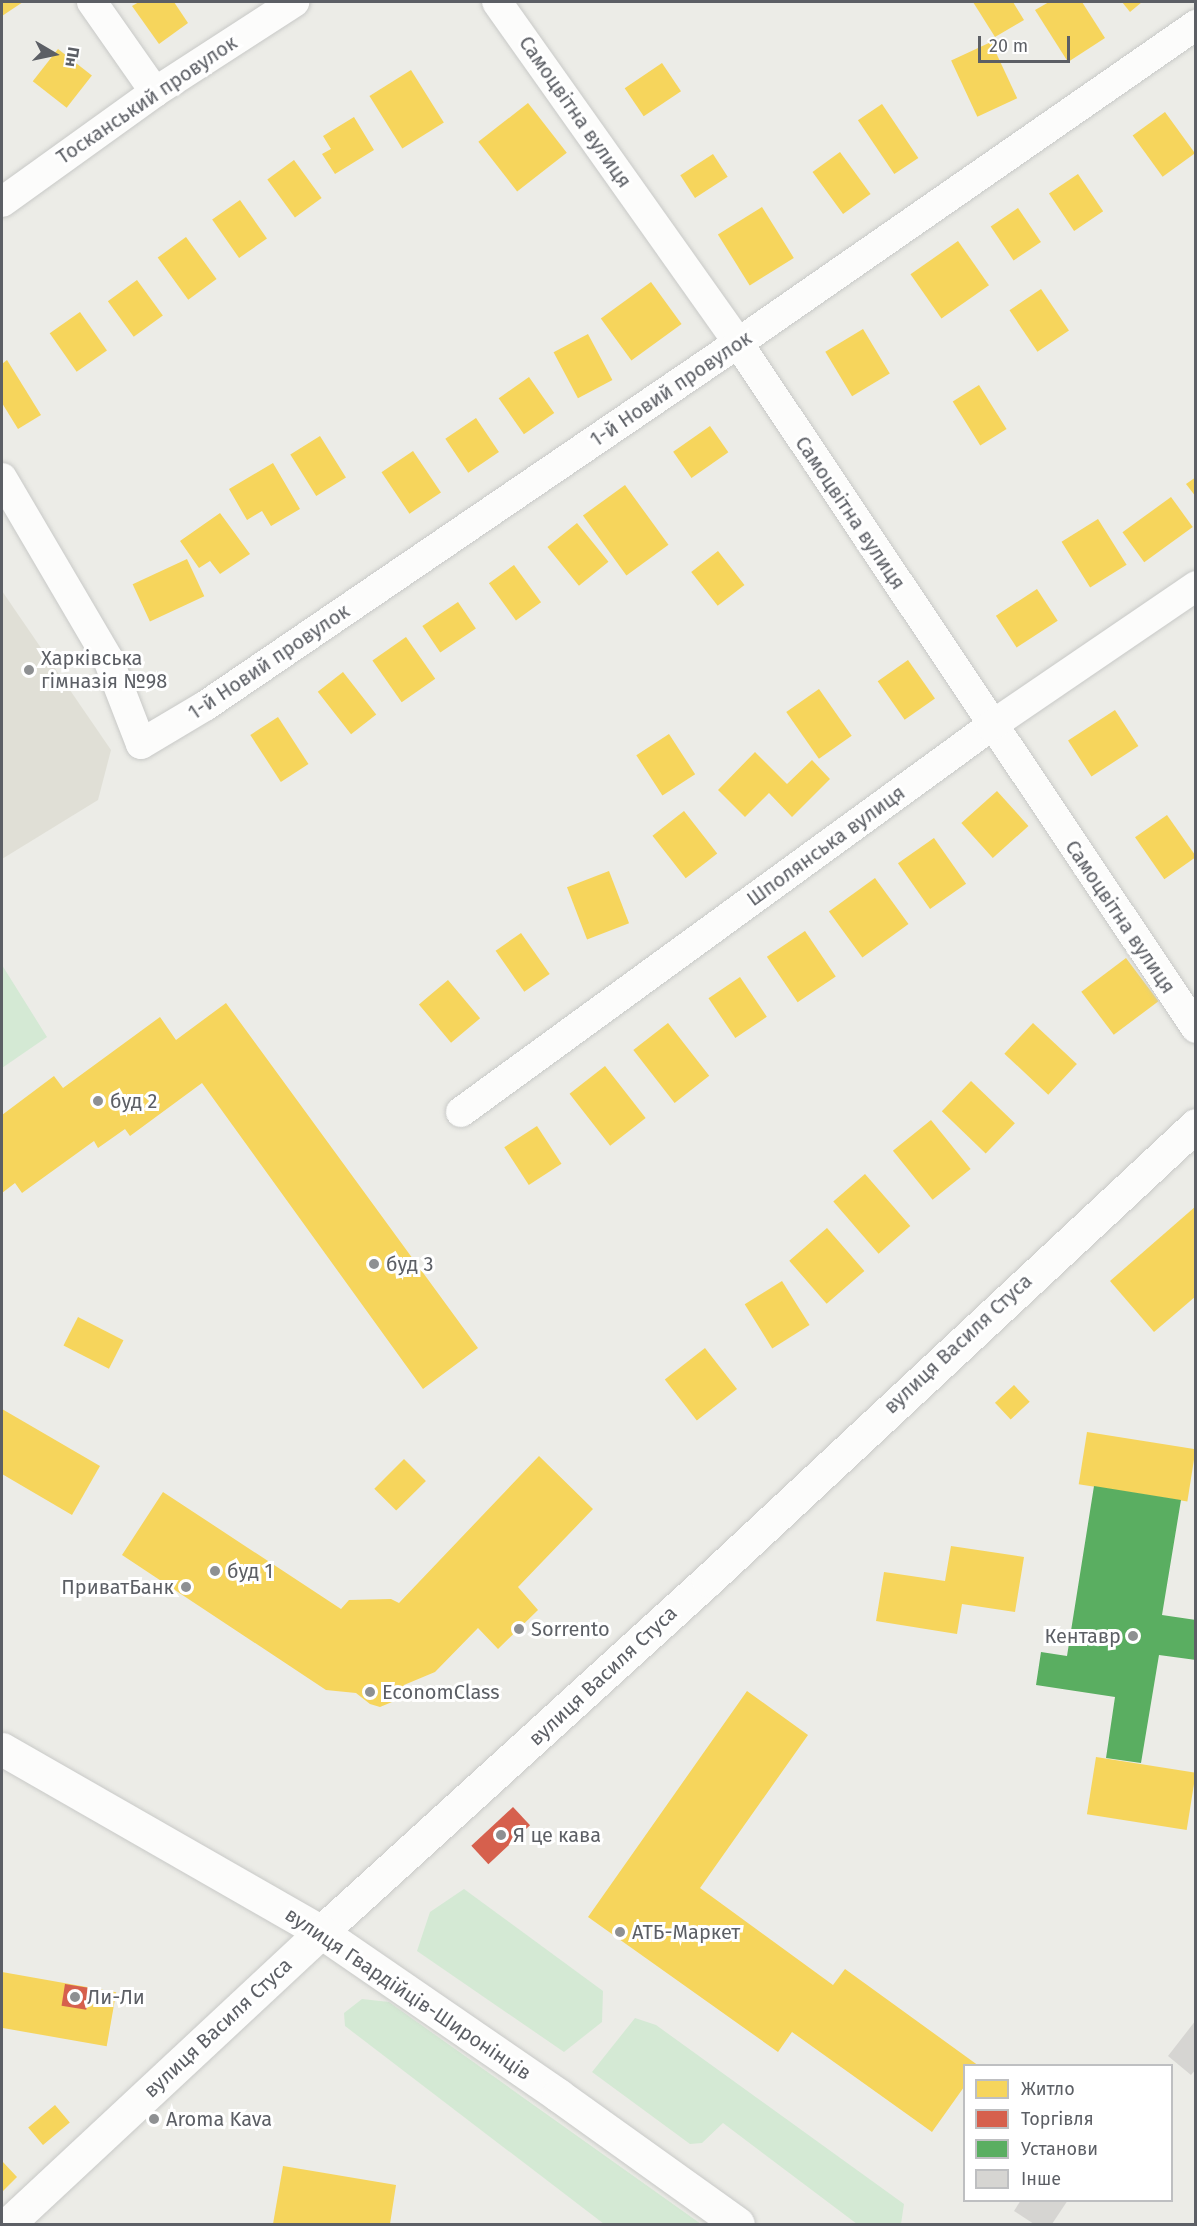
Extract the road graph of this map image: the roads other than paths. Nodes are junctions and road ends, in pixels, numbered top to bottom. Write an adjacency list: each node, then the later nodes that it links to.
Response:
1 (92, 2): 5 (street)
2 (294, 2): 5 (street, Тосканський провулок)
3 (497, 2): 7 (street, Самоцвітна вулиця)
4 (1196, 26): 7 (street, 1-й Новий провулок)
5 (155, 92): 6 (street, Тосканський провулок)
6 (2, 202)
7 (738, 343): 8 (street, 1-й Новий провулок); 10 (street, Самоцвітна вулиця)
8 (2, 478)
9 (1196, 586): 10 (street, Шполянська вулиця)
10 (991, 726): 11 (street, Самоцвітна вулиця); 12 (street, Шполянська вулиця)
11 (1196, 1028)
12 (461, 1112)
13 (1196, 1125): 15 (street, вулиця Василя Стуса)
14 (2, 1749): 15 (street, вулиця Гвардійців-Широнінців)
15 (321, 1932): 16 (street, вулиця Василя Стуса); 17 (street, вулиця Гвардійців-Широнінців)
16 (8, 2224)
17 (738, 2224)

